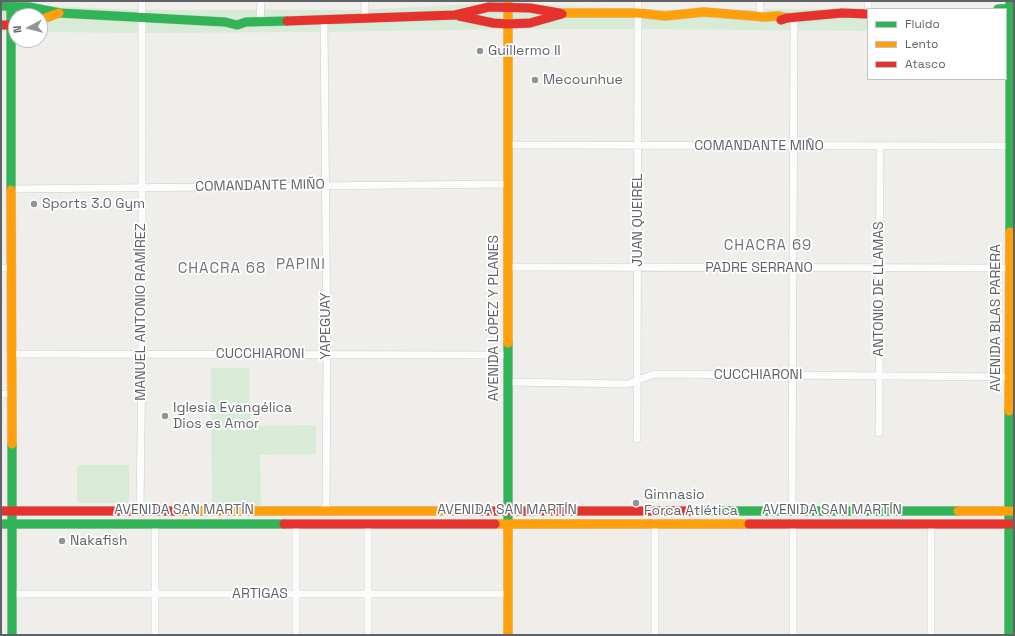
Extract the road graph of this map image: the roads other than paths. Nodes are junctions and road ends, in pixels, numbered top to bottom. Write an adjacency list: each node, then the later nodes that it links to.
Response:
1 (142, 1): 17 (street, MANUEL ANTONIO RAMÍREZ)
2 (261, 1): 22 (street)
3 (365, 1): 19 (street)
4 (638, 1): 12 (street, JUAN QUEIREL)
5 (760, 1): 18 (street)
6 (11, 3): 9 (main road); 11 (main road)
7 (508, 4): 13 (main road); 15 (main road); 23 (main road, AVENIDA LÓPEZ Y PLANES)
8 (1011, 5): 10 (main road); 24 (main road, AVENIDA BLAS PARERA)
9 (1, 6)
10 (1001, 8)
11 (60, 13): 16 (main road); 17 (main road)
12 (638, 13): 13 (main road); 18 (main road); 27 (street, JUAN QUEIREL)
13 (564, 14): 23 (main road)
14 (867, 14): 20 (main road)
15 (455, 15): 19 (main road); 23 (main road)
16 (48, 17)
17 (142, 17): 22 (main road); 34 (street, MANUEL ANTONIO RAMÍREZ)
18 (763, 17): 20 (main road)
19 (365, 18): 21 (main road)
20 (791, 18): 28 (street)
21 (324, 20): 22 (main road); 33 (street, YAPEGUAY)
22 (260, 21)
23 (508, 24): 26 (main road, AVENIDA LÓPEZ Y PLANES)
24 (1010, 25): 30 (main road, AVENIDA BLAS PARERA)
25 (14, 48): 35 (main road)
26 (508, 145): 27 (street, COMANDANTE MIÑO); 32 (main road, AVENIDA LÓPEZ Y PLANES)
27 (638, 145): 28 (street, COMANDANTE MIÑO); 37 (street, JUAN QUEIREL)
28 (794, 146): 29 (street, COMANDANTE MIÑO); 40 (street)
29 (880, 146): 30 (street, COMANDANTE MIÑO); 41 (street, ANTONIO DE LLAMAS)
30 (1010, 146): 31 (main road, AVENIDA BLAS PARERA)
31 (1012, 166): 42 (main road, AVENIDA BLAS PARERA)
32 (508, 184): 33 (street, COMANDANTE MIÑO); 36 (main road, AVENIDA LÓPEZ Y PLANES)
33 (325, 186): 34 (street, COMANDANTE MIÑO); 46 (street, YAPEGUAY)
34 (142, 188): 35 (street, COMANDANTE MIÑO); 45 (street, MANUEL ANTONIO RAMÍREZ)
35 (12, 189): 39 (main road)
36 (508, 267): 37 (street, PADRE SERRANO); 47 (main road, AVENIDA LÓPEZ Y PLANES)
37 (638, 267): 40 (street, PADRE SERRANO); 51 (street, JUAN QUEIREL)
38 (1, 268): 39 (street)
39 (12, 268): 44 (main road)
40 (794, 268): 41 (street, PADRE SERRANO); 48 (street)
41 (880, 268): 42 (street, PADRE SERRANO); 49 (street, ANTONIO DE LLAMAS)
42 (1010, 268): 43 (main road, AVENIDA BLAS PARERA)
43 (1012, 307): 50 (main road, AVENIDA BLAS PARERA)
44 (12, 354): 45 (street, CUCCHIARONI); 54 (main road)
45 (142, 354): 46 (street, CUCCHIARONI); 60 (street, MANUEL ANTONIO RAMÍREZ)
46 (327, 354): 47 (street, CUCCHIARONI); 61 (street, YAPEGUAY)
47 (508, 355): 52 (main road, AVENIDA LÓPEZ Y PLANES)
48 (794, 375): 49 (street, CUCCHIARONI); 51 (street, CUCCHIARONI); 63 (street)
49 (879, 375): 50 (street, CUCCHIARONI); 55 (street, ANTONIO DE LLAMAS)
50 (1010, 377): 57 (main road, AVENIDA BLAS PARERA)
51 (637, 380): 52 (street, CUCCHIARONI); 56 (street, JUAN QUEIREL)
52 (508, 382): 62 (main road, AVENIDA LÓPEZ Y PLANES)
53 (1, 394): 54 (street)
54 (12, 394): 59 (main road)
55 (879, 433)
56 (637, 439)
57 (1012, 445): 64 (main road, AVENIDA BLAS PARERA)
58 (1, 511): 59 (main road, AVENIDA SAN MARTÍN)
59 (11, 511): 60 (main road, AVENIDA SAN MARTÍN); 67 (main road)
60 (140, 511): 61 (main road, AVENIDA SAN MARTÍN)
61 (326, 511): 62 (main road, AVENIDA SAN MARTÍN)
62 (508, 511): 63 (main road, AVENIDA SAN MARTÍN); 70 (main road, AVENIDA LÓPEZ Y PLANES)
63 (792, 511): 64 (main road, AVENIDA SAN MARTÍN)
64 (1012, 511): 73 (main road, AVENIDA BLAS PARERA)
65 (655, 523): 70 (main road, AVENIDA SAN MARTÍN); 71 (main road, AVENIDA SAN MARTÍN); 85 (street)
66 (1, 524): 67 (main road, AVENIDA SAN MARTÍN)
67 (11, 524): 74 (main road, AVENIDA SAN MARTÍN); 75 (main road)
68 (296, 524): 69 (main road, AVENIDA SAN MARTÍN); 74 (main road, AVENIDA SAN MARTÍN); 77 (street)
69 (368, 524): 70 (main road, AVENIDA SAN MARTÍN); 78 (street)
70 (508, 524): 79 (main road, AVENIDA LÓPEZ Y PLANES)
71 (793, 524): 72 (main road, AVENIDA SAN MARTÍN); 86 (street)
72 (931, 524): 73 (main road, AVENIDA SAN MARTÍN); 87 (street)
73 (1012, 524): 88 (main road, AVENIDA BLAS PARERA)
74 (155, 525): 76 (street)
75 (12, 594): 76 (street, ARTIGAS); 80 (main road)
76 (155, 594): 77 (street, ARTIGAS); 81 (street)
77 (296, 594): 78 (street, ARTIGAS); 82 (street)
78 (368, 594): 79 (street, ARTIGAS); 83 (street)
79 (508, 594): 84 (main road, AVENIDA LÓPEZ Y PLANES)
80 (12, 635)
81 (155, 635)
82 (296, 635)
83 (368, 635)
84 (508, 635)
85 (655, 635)
86 (792, 635)
87 (931, 635)
88 (1009, 635)

